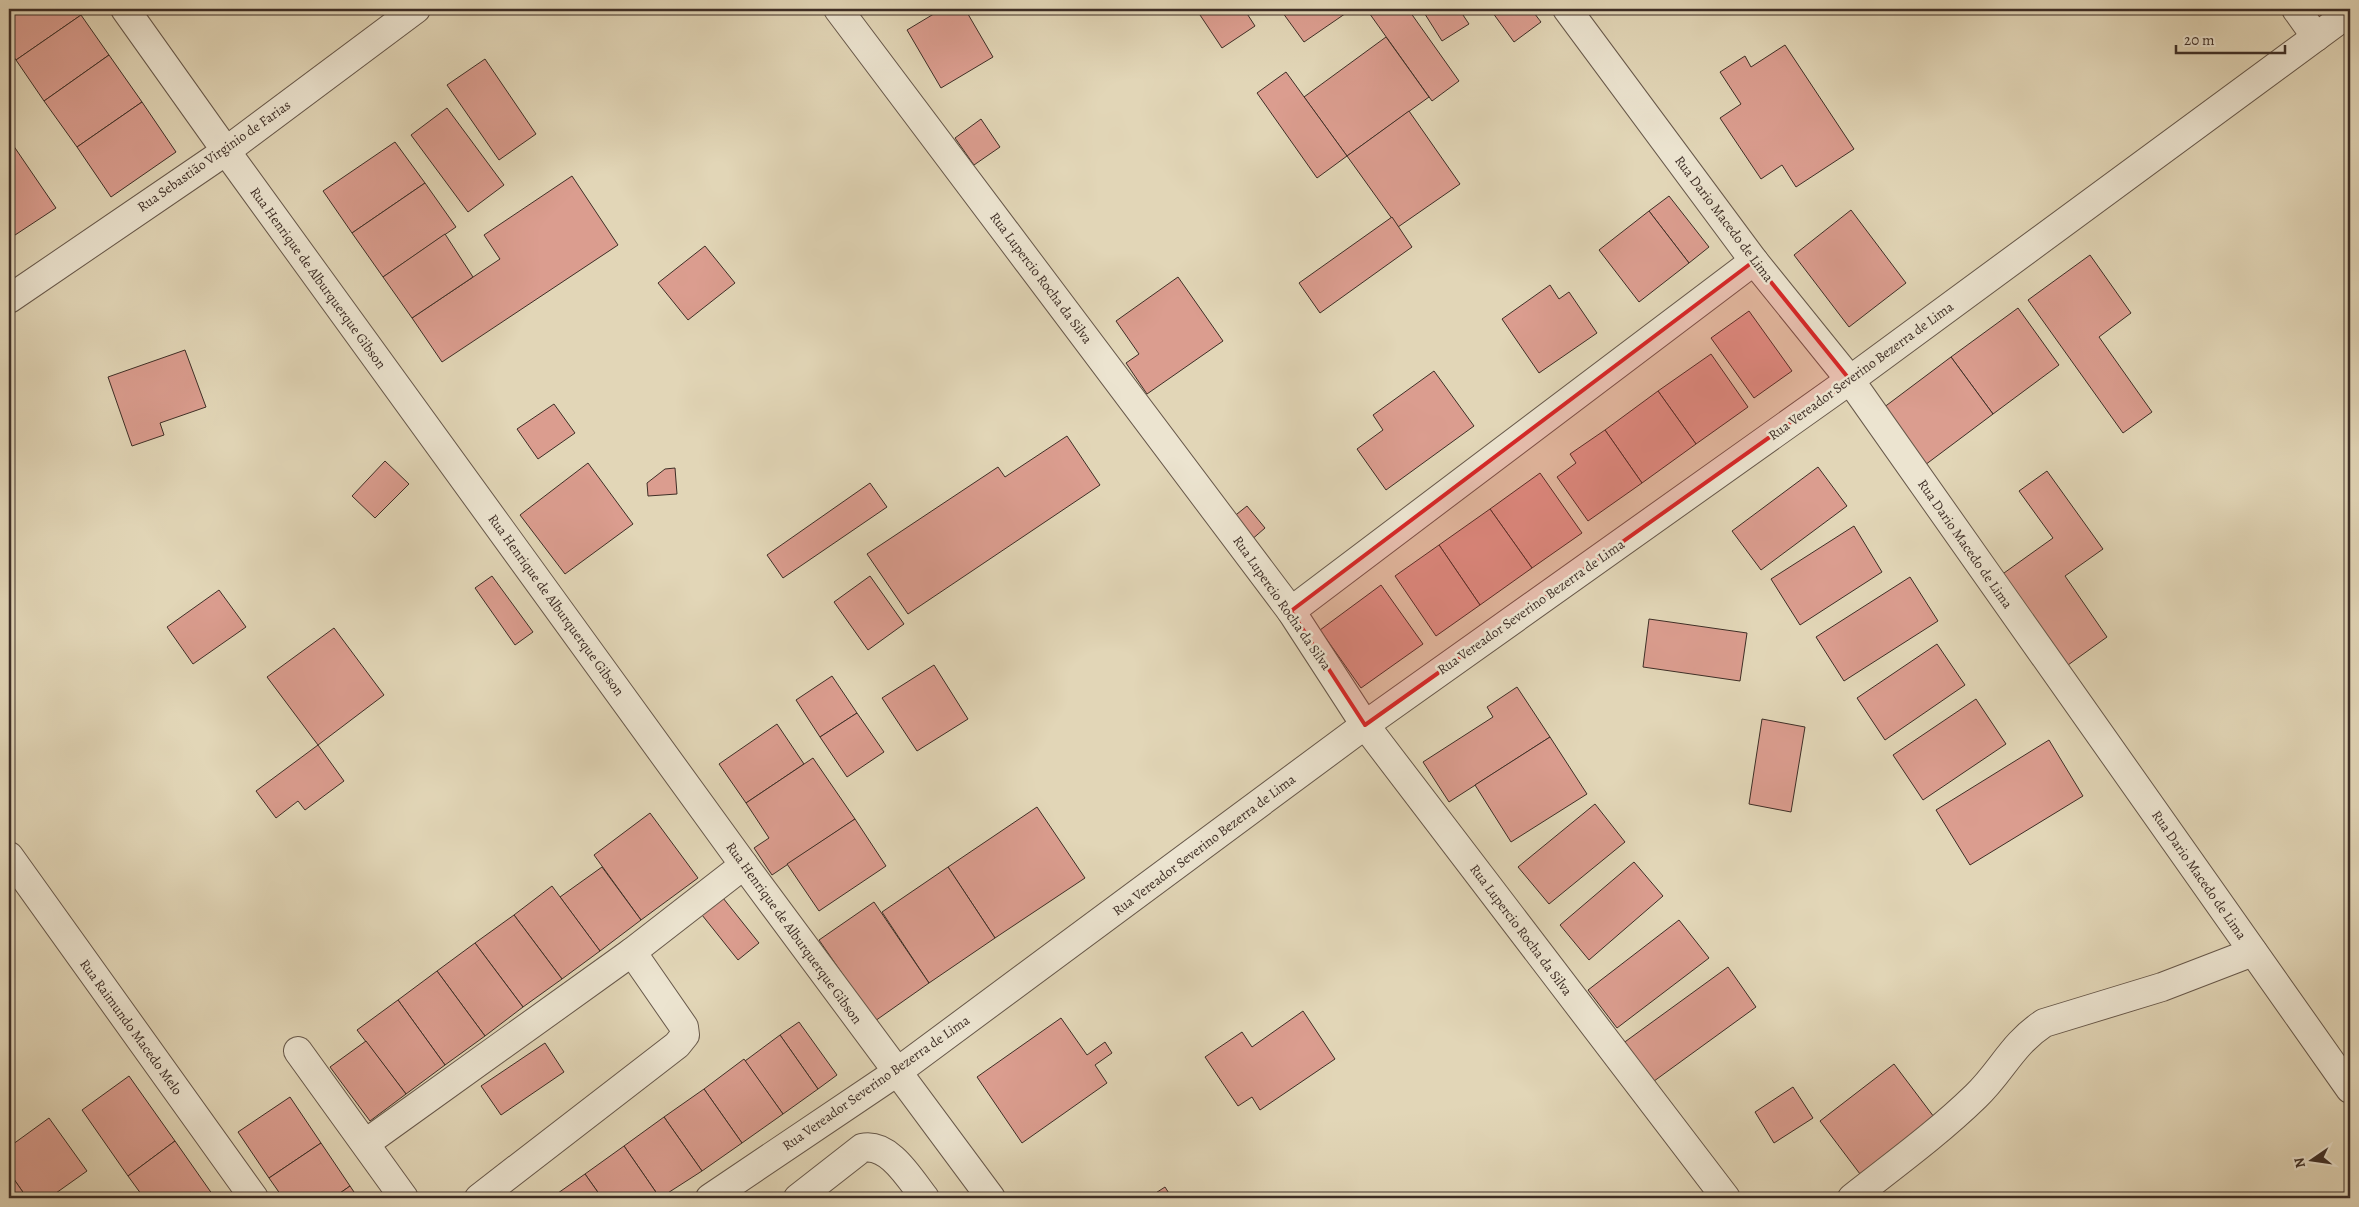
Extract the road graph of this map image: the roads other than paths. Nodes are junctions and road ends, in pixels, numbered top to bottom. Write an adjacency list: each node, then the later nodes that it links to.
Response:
1 (125, 9): 8 (street, Rua Henrique de Alburquerque Gibson)
2 (416, 9): 8 (street, Rua Sebastião Virginio de Farias)
3 (838, 9): 12 (street, Rua Lupercio Rocha da Silva)
4 (1567, 9): 9 (street, Rua Dario Macedo de Lima)
5 (2296, 9): 7 (street)
6 (2350, 12): 7 (street, Rua Vereador Severino Bezerra de Lima)
7 (2316, 37): 11 (street, Rua Vereador Severino Bezerra de Lima)
8 (226, 151): 10 (street, Rua Sebastião Virginio de Farias); 15 (street, Rua Henrique de Alburquerque Gibson)
9 (1754, 261): 11 (street, Rua Dario Macedo de Lima); 12 (street)
10 (9, 299)
11 (1850, 380): 13 (street, Rua Vereador Severino Bezerra de Lima); 17 (street, Rua Dario Macedo de Lima)
12 (1292, 611): 13 (street, Rua Lupercio Rocha da Silva)
13 (1366, 725): 19 (street, Rua Vereador Severino Bezerra de Lima); 29 (street, Rua Lupercio Rocha da Silva)
14 (9, 856): 23 (street, Rua Raimundo Macedo Melo)
15 (744, 865): 16 (street); 19 (street, Rua Henrique de Alburquerque Gibson)
16 (632, 952): 21 (street); 25 (street)
17 (2253, 952): 20 (street, Rua Dario Macedo de Lima); 30 (street)
18 (298, 1051): 21 (street)
19 (897, 1072): 22 (street, Rua Vereador Severino Bezerra de Lima); 28 (street, Rua Henrique de Alburquerque Gibson)
20 (2350, 1089)
21 (366, 1143): 24 (street)
22 (715, 1196)
23 (254, 1198)
24 (404, 1198)
25 (479, 1198)
26 (798, 1198): 27 (street)
27 (925, 1198)
28 (991, 1198)
29 (1726, 1198)
30 (1852, 1198)

